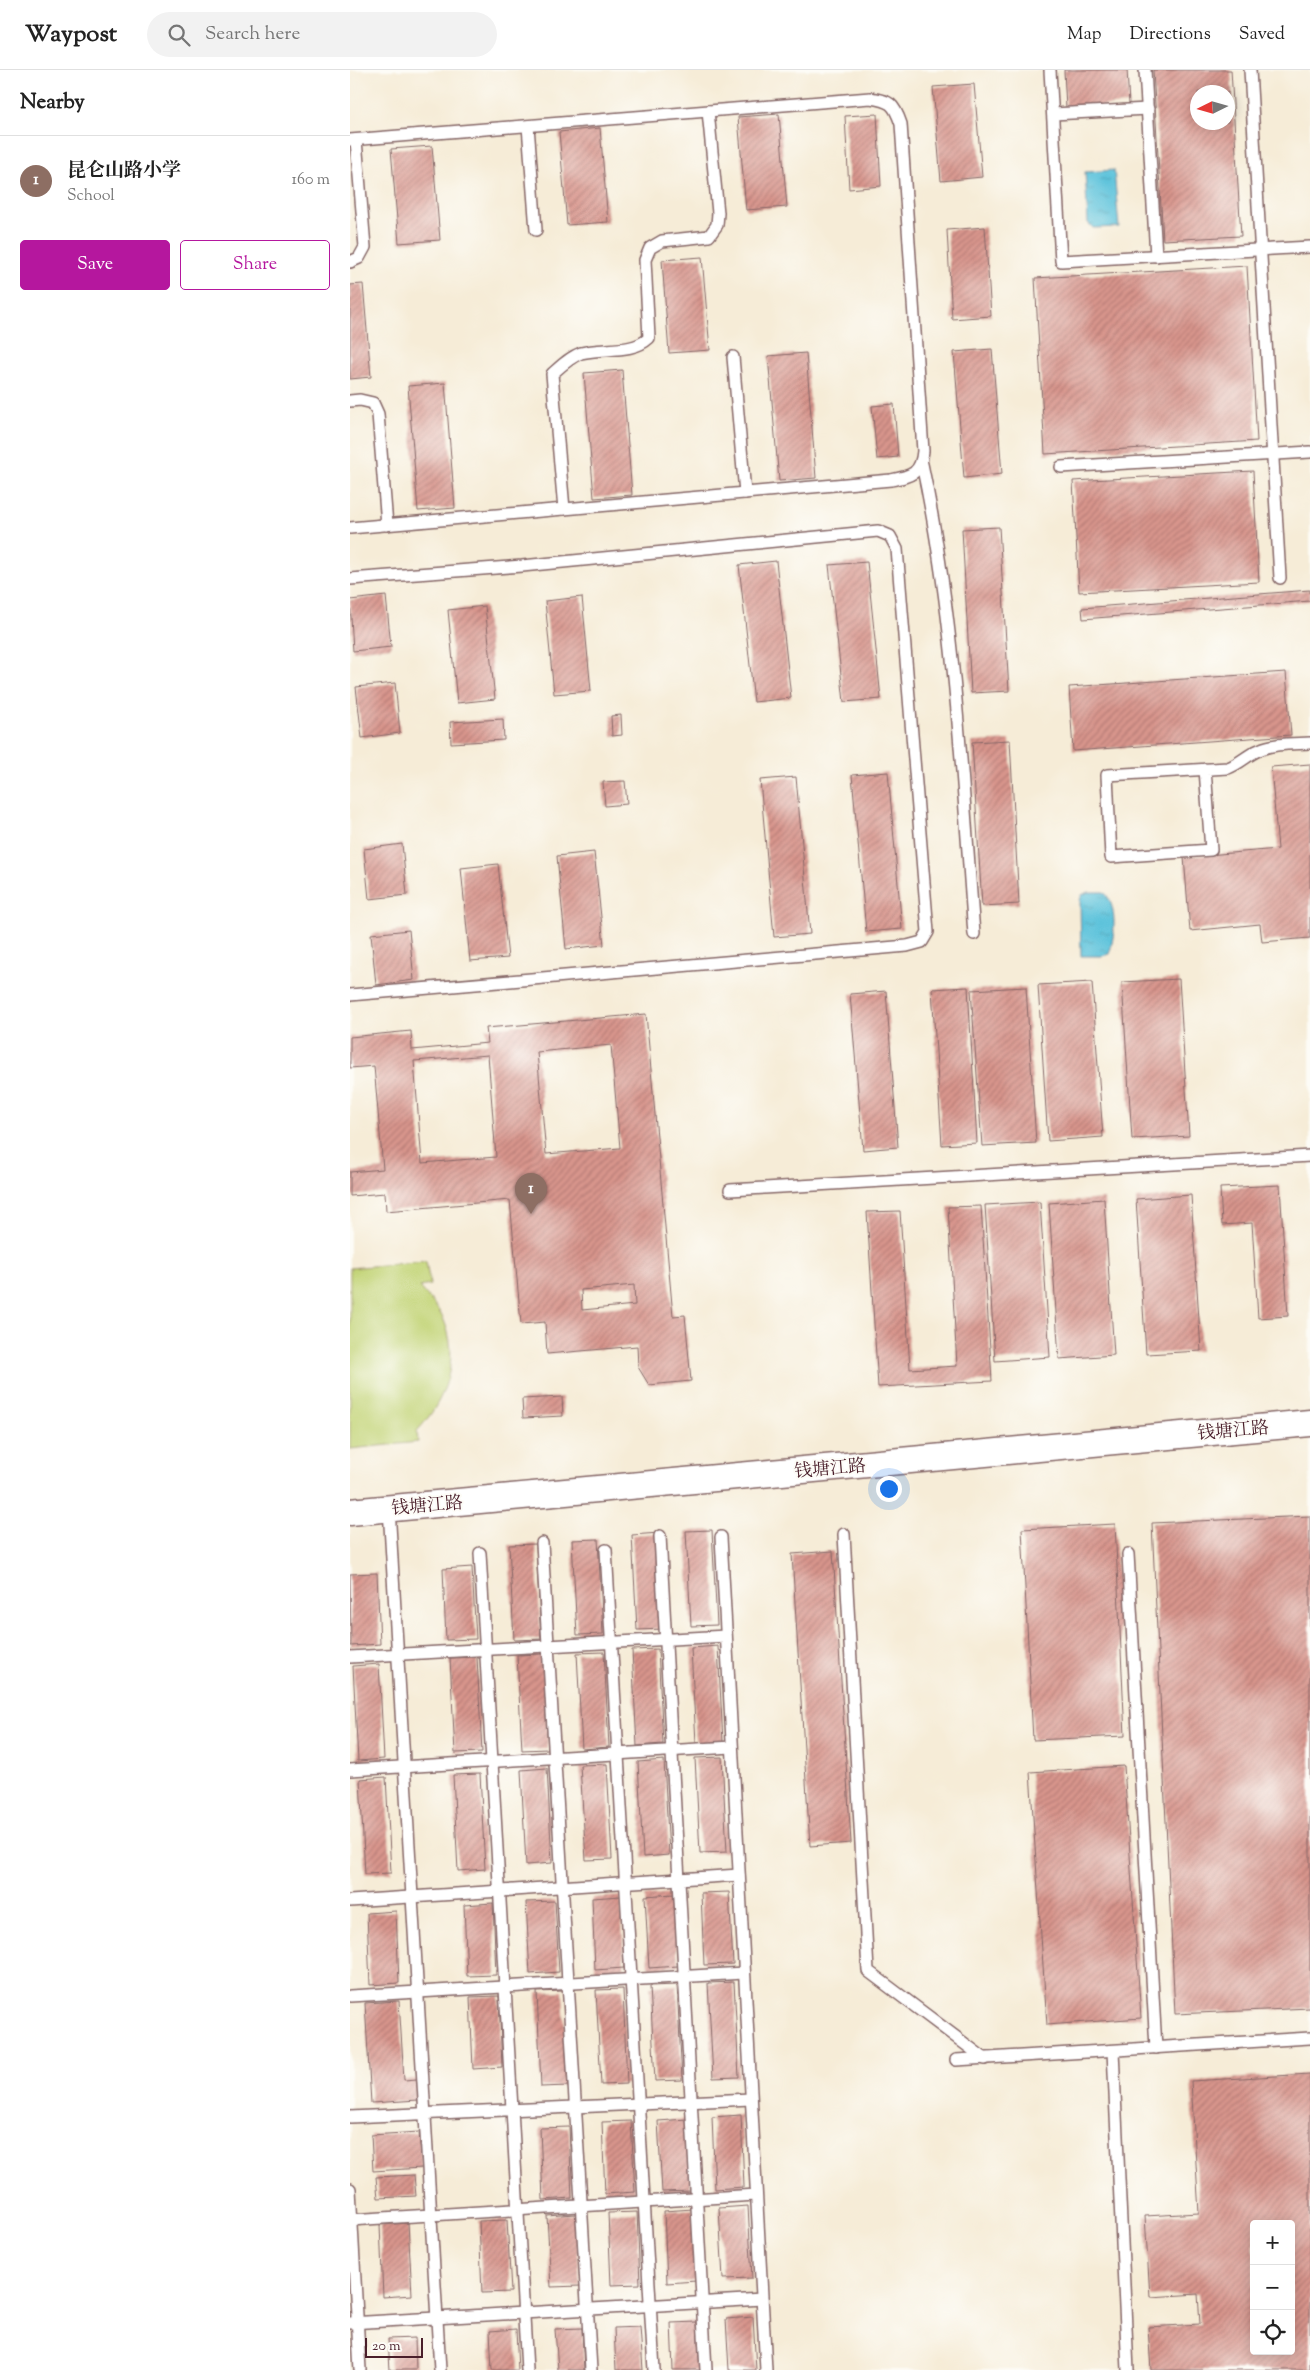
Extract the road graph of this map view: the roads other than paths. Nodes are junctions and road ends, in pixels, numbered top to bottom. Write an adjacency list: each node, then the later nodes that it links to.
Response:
1 (1050, 70): 6 (lane)
2 (1146, 70): 4 (lane)
3 (1250, 70): 11 (lane)
4 (1148, 110): 6 (lane); 12 (lane)
5 (708, 111): 7 (lane); 18 (lane); 21 (lane)
6 (1053, 114): 12 (lane)
7 (528, 126): 8 (lane); 9 (lane)
8 (353, 140): 13 (lane)
9 (536, 230)
10 (1310, 247): 11 (lane)
11 (1261, 250): 12 (lane); 17 (lane)
12 (1156, 256)
13 (350, 262)
14 (733, 357): 20 (lane)
15 (350, 401): 22 (lane)
16 (1310, 452): 17 (lane)
17 (1273, 454): 19 (lane); 24 (lane)
18 (922, 464): 20 (lane); 28 (lane)
19 (1061, 467)
20 (745, 493): 21 (lane)
21 (564, 509): 22 (lane)
22 (387, 525): 23 (lane)
23 (350, 528)
24 (1280, 578)
25 (350, 579): 29 (lane)
26 (1310, 743): 27 (lane)
27 (1205, 769): 27 (lane)
28 (974, 934)
29 (350, 995)
30 (1310, 1156): 31 (lane)
31 (730, 1190)
32 (1310, 1423): 33 (street, 钱塘江路)
33 (389, 1508): 34 (street, 钱塘江路); 47 (lane)
34 (350, 1512)
35 (844, 1534): 73 (lane)
36 (660, 1536): 43 (lane)
37 (721, 1537): 42 (lane)
38 (542, 1542): 45 (lane)
39 (606, 1550): 44 (lane)
40 (480, 1553): 46 (lane)
41 (1128, 1554): 71 (lane)
42 (726, 1636): 43 (lane); 49 (lane)
43 (665, 1639): 44 (lane); 50 (lane)
44 (611, 1642): 45 (lane); 51 (lane)
45 (548, 1646): 46 (lane); 52 (lane)
46 (486, 1649): 47 (lane); 53 (lane)
47 (397, 1654): 48 (lane); 54 (lane)
48 (350, 1657)
49 (732, 1747): 50 (lane); 56 (lane)
50 (672, 1751): 51 (lane); 57 (lane)
51 (618, 1754): 52 (lane); 58 (lane)
52 (555, 1758): 53 (lane); 59 (lane)
53 (492, 1761): 54 (lane); 60 (lane)
54 (404, 1767): 55 (lane); 61 (lane)
55 (350, 1770)
56 (739, 1876): 57 (lane); 63 (lane)
57 (679, 1879): 58 (lane); 64 (lane)
58 (625, 1883): 59 (lane); 65 (lane)
59 (562, 1887): 60 (lane); 66 (lane)
60 (500, 1891): 61 (lane); 67 (lane)
61 (412, 1897): 62 (lane); 68 (lane)
62 (350, 1901)
63 (744, 1973): 64 (lane); 75 (lane)
64 (684, 1977): 65 (lane); 76 (lane)
65 (631, 1980): 66 (lane); 77 (lane)
66 (568, 1983): 67 (lane); 78 (lane)
67 (505, 1987): 68 (lane); 79 (lane)
68 (418, 1992): 69 (lane); 80 (lane)
69 (350, 1996)
70 (1310, 2038): 71 (lane)
71 (1156, 2048): 72 (lane)
72 (1113, 2051): 73 (lane); 104 (lane)
73 (985, 2059): 74 (lane)
74 (956, 2060)
75 (751, 2099): 76 (lane); 83 (lane)
76 (691, 2102): 77 (lane); 84 (lane)
77 (638, 2104): 78 (lane); 85 (lane)
78 (576, 2107): 79 (lane); 86 (lane)
79 (512, 2110): 80 (lane); 87 (lane)
80 (425, 2114): 81 (lane); 88 (lane)
81 (350, 2117)
82 (350, 2189): 89 (lane)
83 (756, 2196): 84 (lane); 90 (lane)
84 (696, 2199): 85 (lane); 91 (lane)
85 (644, 2202): 86 (lane); 92 (lane)
86 (581, 2206): 87 (lane); 93 (lane)
87 (518, 2210): 88 (lane); 94 (lane)
88 (431, 2215): 89 (lane); 95 (lane)
89 (351, 2220): 96 (lane)
90 (762, 2299): 91 (lane); 103 (lane)
91 (702, 2302): 92 (lane); 102 (lane)
92 (650, 2305): 93 (lane); 101 (lane)
93 (587, 2309): 94 (lane); 100 (lane)
94 (524, 2313): 95 (lane); 99 (lane)
95 (437, 2318): 96 (lane); 98 (lane)
96 (354, 2323): 97 (lane)
97 (360, 2370)
98 (440, 2370)
99 (528, 2370)
100 (591, 2370)
101 (654, 2370)
102 (706, 2370)
103 (766, 2370)
104 (1128, 2370)

